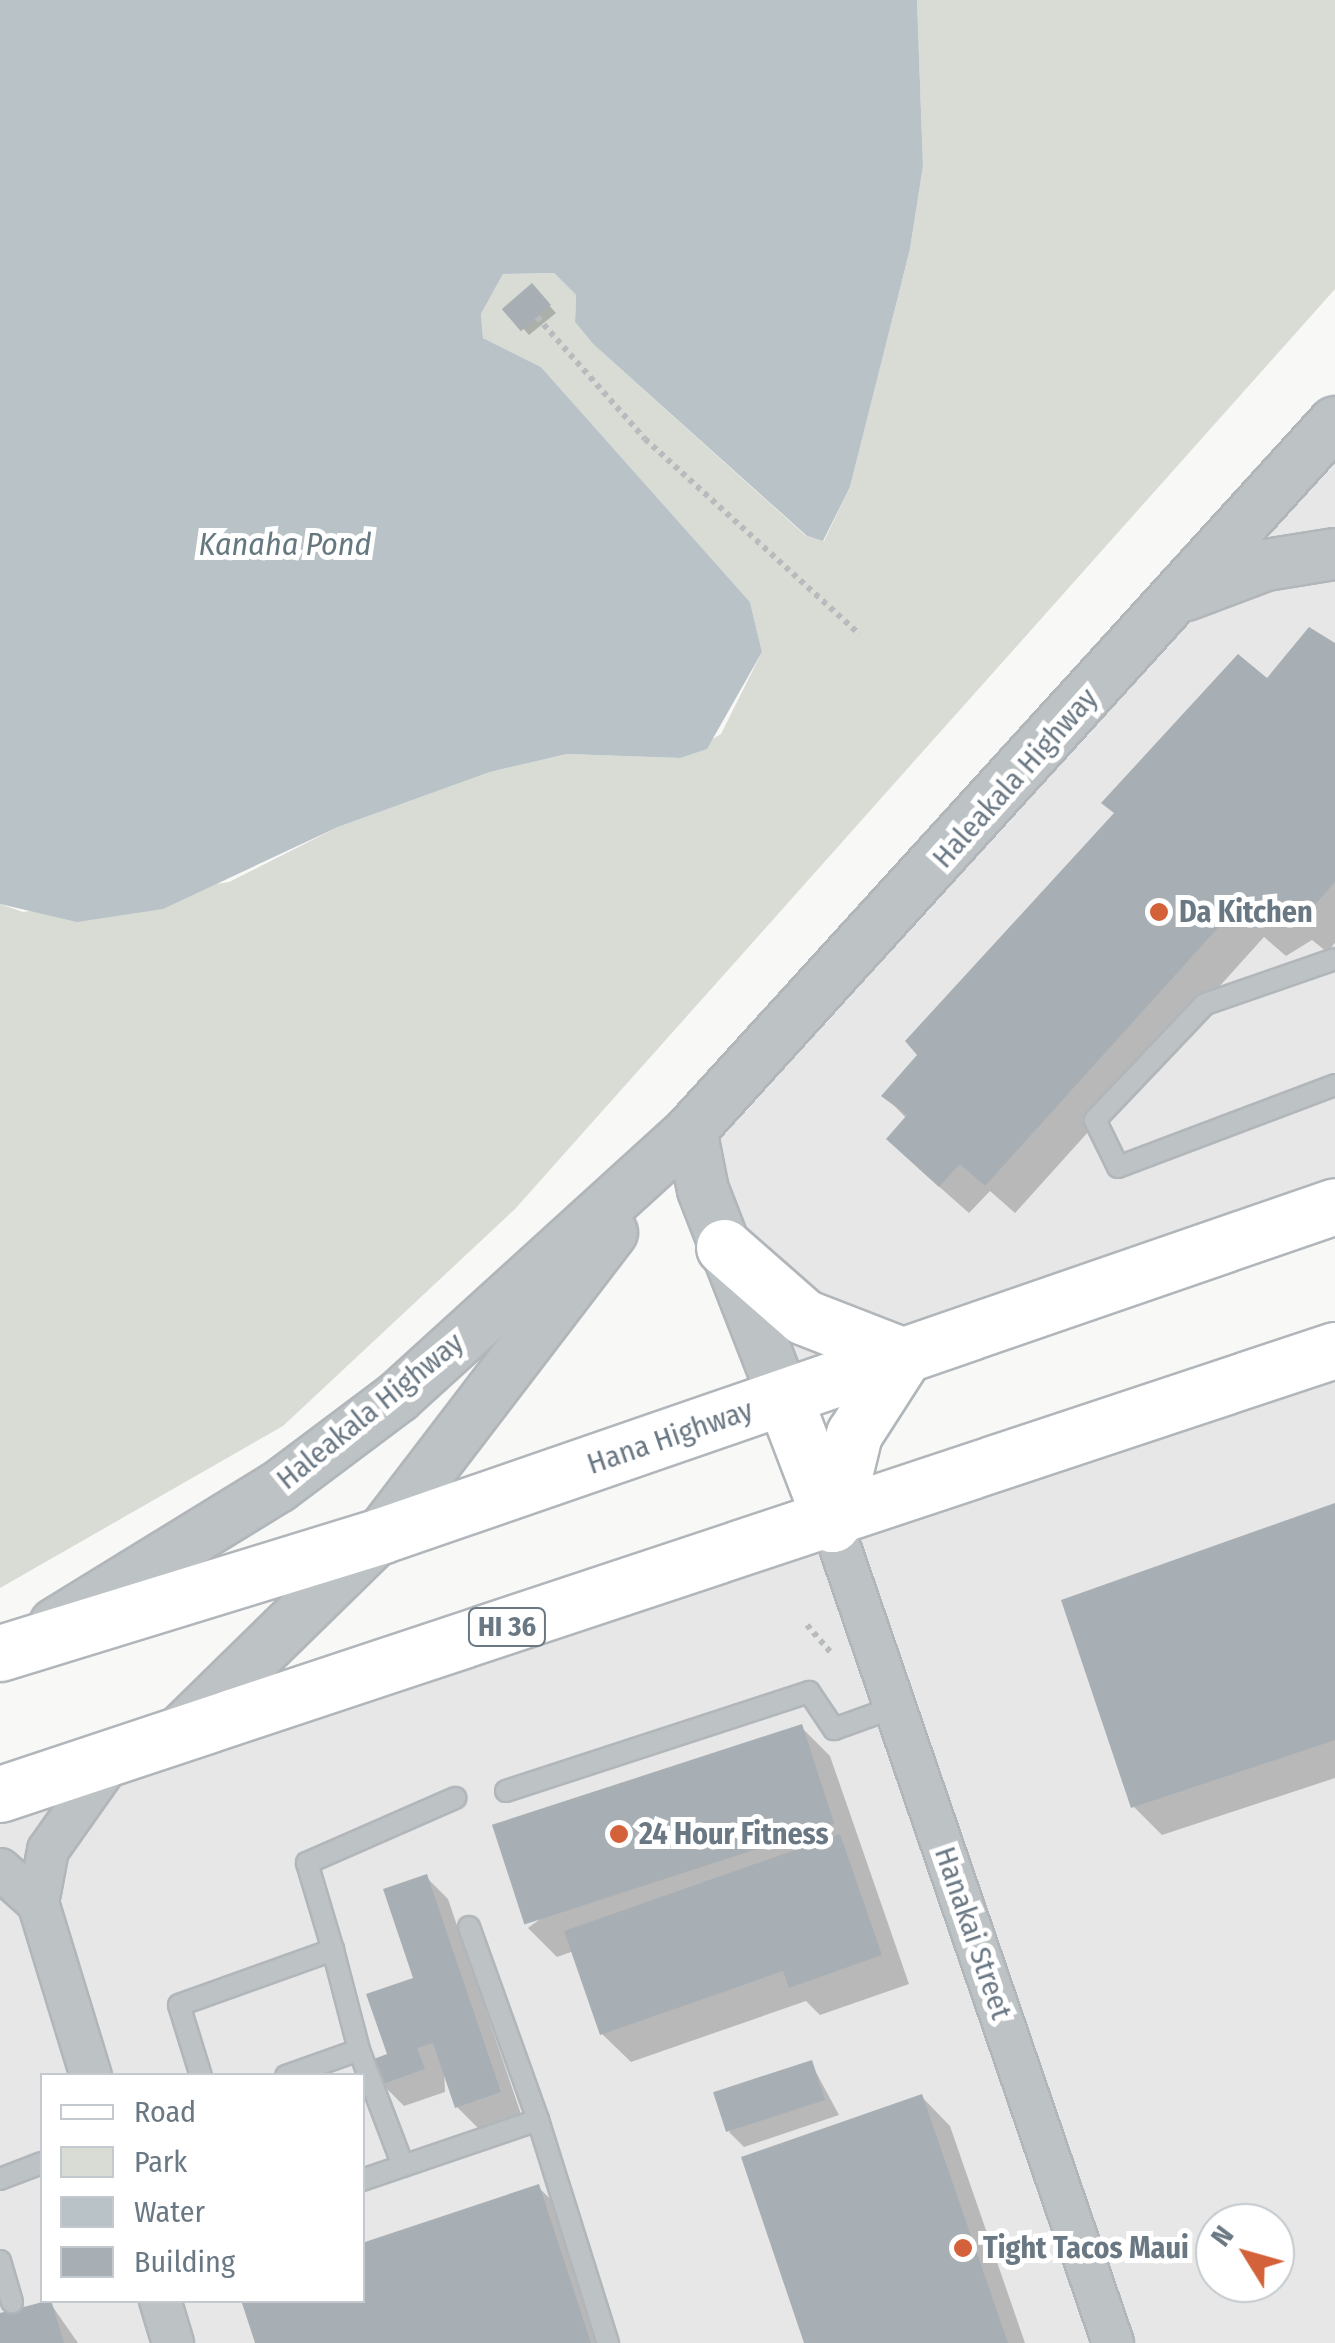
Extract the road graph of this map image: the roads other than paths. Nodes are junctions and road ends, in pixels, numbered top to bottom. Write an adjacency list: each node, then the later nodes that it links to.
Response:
1 (1330, 439): 3 (street, Haleakala Highway)
2 (1335, 554): 3 (street)
3 (1176, 599): 6 (street, Haleakala Highway)
4 (1335, 959): 5 (lane)
5 (1335, 1085)
6 (690, 1130): 8 (street); 13 (street, Haleakala Highway); 14 (street, Haleakala Highway)
7 (1335, 1206): 10 (main road, Hana Highway)
8 (724, 1247): 10 (main road); 11 (street)
9 (1335, 1350): 12 (main road, HI 36)
10 (904, 1356): 11 (main road, Hana Highway); 12 (main road)
11 (784, 1398): 12 (main road); 13 (main road, Hana Highway)
12 (832, 1524): 15 (street, Hanakai Street); 16 (main road, HI 36)
13 (380, 1536): 14 (main road, Hana Highway); 16 (street, Haleakala Highway)
14 (8, 1651)
15 (895, 1707): 18 (lane); 39 (street, Hanakai Street)
16 (183, 1729): 17 (main road, HI 36)
17 (116, 1754): 19 (main road, HI 36); 22 (street)
18 (506, 1791)
19 (0, 1794)
20 (455, 1798): 24 (lane)
21 (0, 1870): 22 (street)
22 (38, 1903): 26 (street)
23 (469, 1927): 29 (lane)
24 (334, 1950): 25 (lane); 27 (lane)
25 (360, 2050): 28 (lane); 31 (lane)
26 (90, 2073)
27 (200, 2073)
28 (295, 2073)
29 (538, 2120): 31 (lane); 38 (lane)
30 (40, 2164): 32 (lane)
31 (403, 2166): 33 (lane)
32 (0, 2179)
33 (365, 2179)
34 (0, 2261): 35 (lane)
35 (12, 2302)
36 (161, 2303): 37 (street)
37 (174, 2343)
38 (608, 2343)
39 (1113, 2343)

